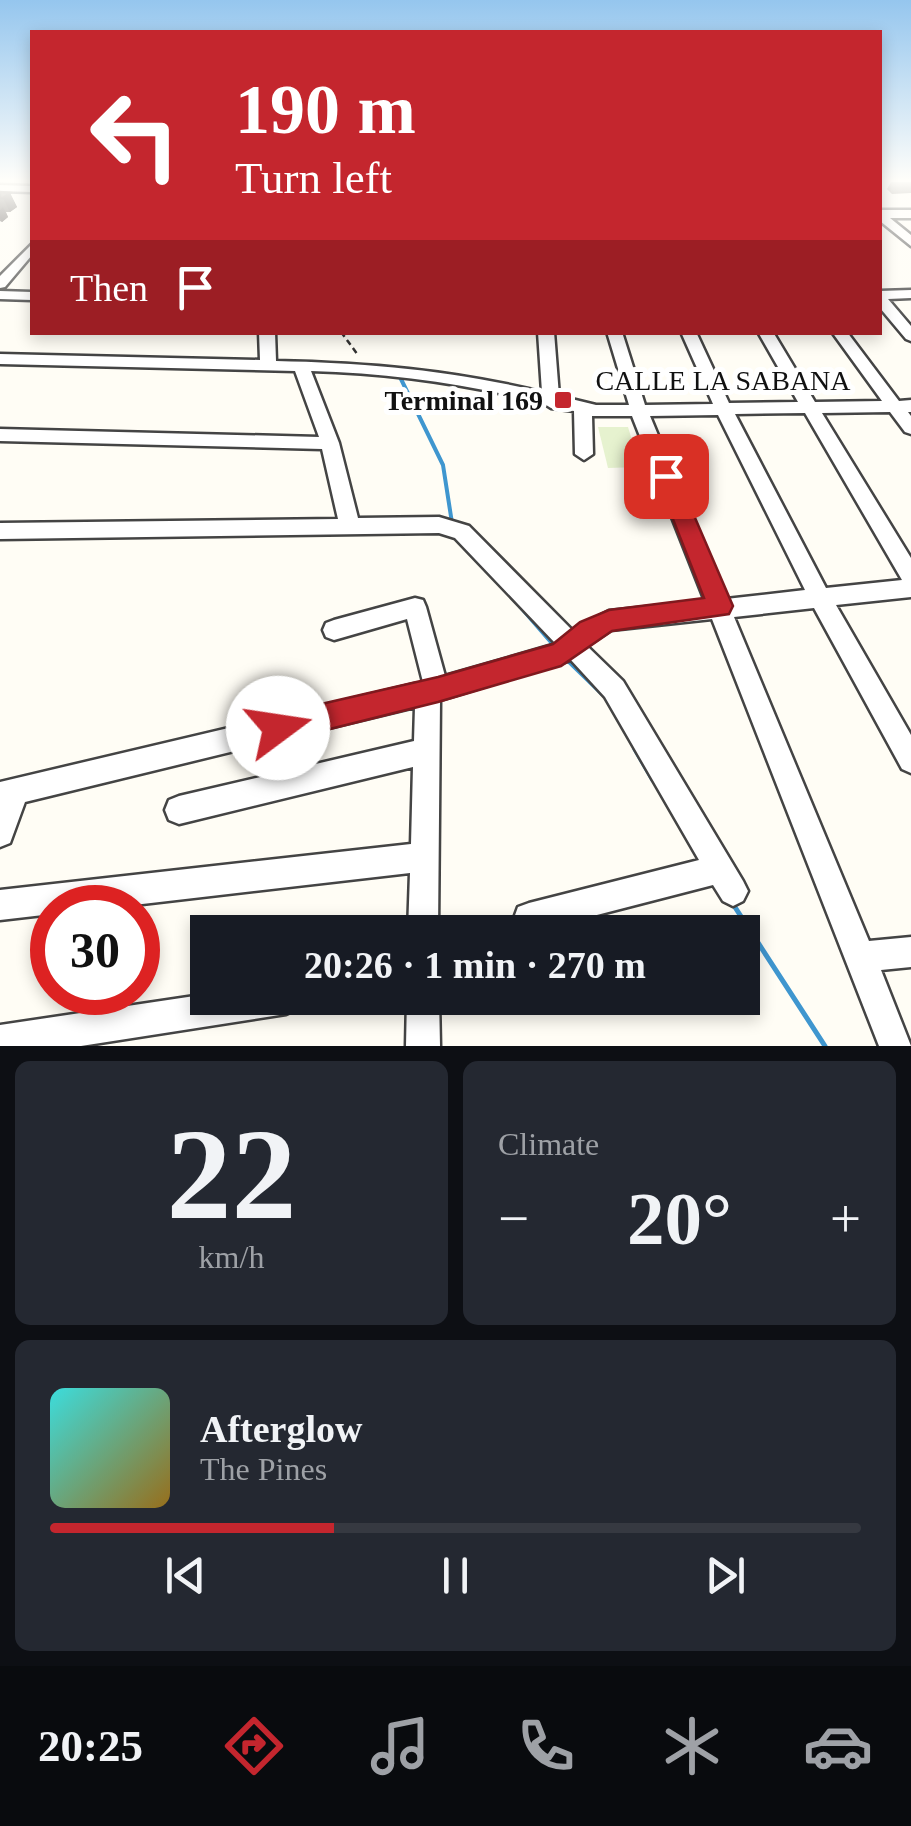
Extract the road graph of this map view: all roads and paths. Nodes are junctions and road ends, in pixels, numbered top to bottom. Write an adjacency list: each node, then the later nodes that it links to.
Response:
1 (30, 253): 2 (street)
2 (0, 284)
3 (911, 294): 6 (street)
4 (0, 295): 5 (street)
5 (30, 296)
6 (882, 297)
7 (882, 300): 15 (street)
8 (267, 335): 17 (street)
9 (343, 335): 19 (path)
10 (546, 335): 20 (street)
11 (615, 335): 25 (street)
12 (689, 335): 24 (street)
13 (768, 335): 22 (street)
14 (843, 335): 21 (street)
15 (911, 336)
16 (0, 359): 17 (street, CALLE LA SABANA)
17 (268, 363): 18 (street, CALLE LA SABANA)
18 (300, 364): 19 (street, CALLE LA SABANA); 28 (street)
19 (369, 368): 20 (street, CALLE LA SABANA)
20 (551, 403): 23 (street, CALLE LA SABANA)
21 (903, 406): 22 (street, CALLE LA SABANA); 26 (street)
22 (808, 408): 24 (street, CALLE LA SABANA); 32 (street)
23 (583, 409): 25 (street, CALLE LA SABANA); 29 (street)
24 (723, 410): 25 (street, CALLE LA SABANA); 34 (street)
25 (640, 412): 35 (street)
26 (911, 428)
27 (0, 435): 28 (street)
28 (330, 443): 30 (street)
29 (584, 454)
30 (350, 526): 31 (street); 37 (street)
31 (0, 532)
32 (911, 577)
33 (911, 588): 34 (street)
34 (818, 597): 35 (street); 40 (street)
35 (720, 606): 37 (street); 49 (street)
36 (334, 630): 38 (street)
37 (572, 648): 38 (street); 47 (street)
38 (433, 691): 39 (street); 41 (street)
39 (424, 752): 42 (street); 44 (street)
40 (911, 760)
41 (8, 793): 43 (street)
42 (179, 810)
43 (0, 833)
44 (424, 857): 45 (street); 46 (street)
45 (0, 905)
46 (423, 915)
47 (545, 915)
48 (911, 952): 49 (street)
49 (860, 957): 54 (street)
50 (190, 1013): 52 (street)
51 (422, 1015): 53 (street)
52 (0, 1042)
53 (423, 1046)
54 (896, 1046)

